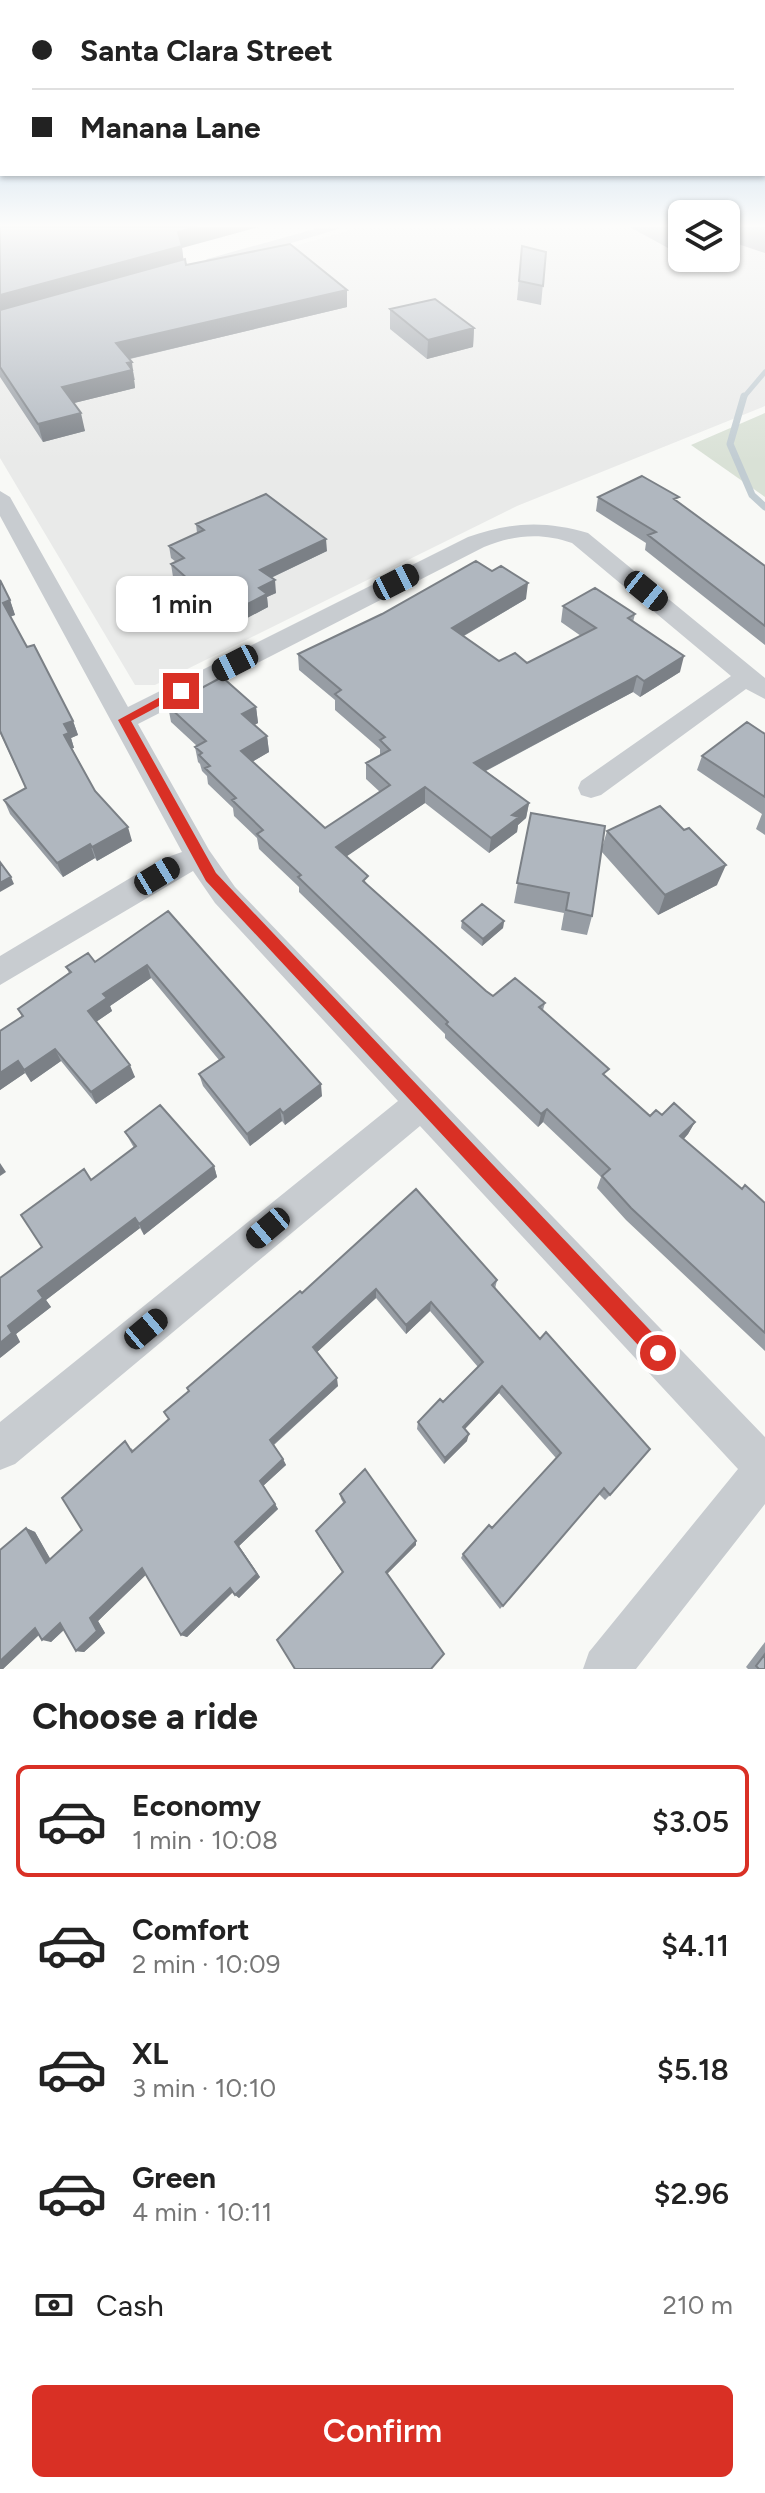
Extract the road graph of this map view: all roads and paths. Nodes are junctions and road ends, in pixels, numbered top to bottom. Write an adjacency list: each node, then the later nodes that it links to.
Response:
1 (0, 497): 3 (street)
2 (756, 684): 3 (street); 4 (street)
3 (124, 720): 5 (street)
4 (591, 788)
5 (199, 858): 6 (street); 7 (street)
6 (0, 972)
7 (423, 1102): 8 (street); 9 (street)
8 (0, 1449)
9 (765, 1468): 10 (street)
10 (606, 1669)

